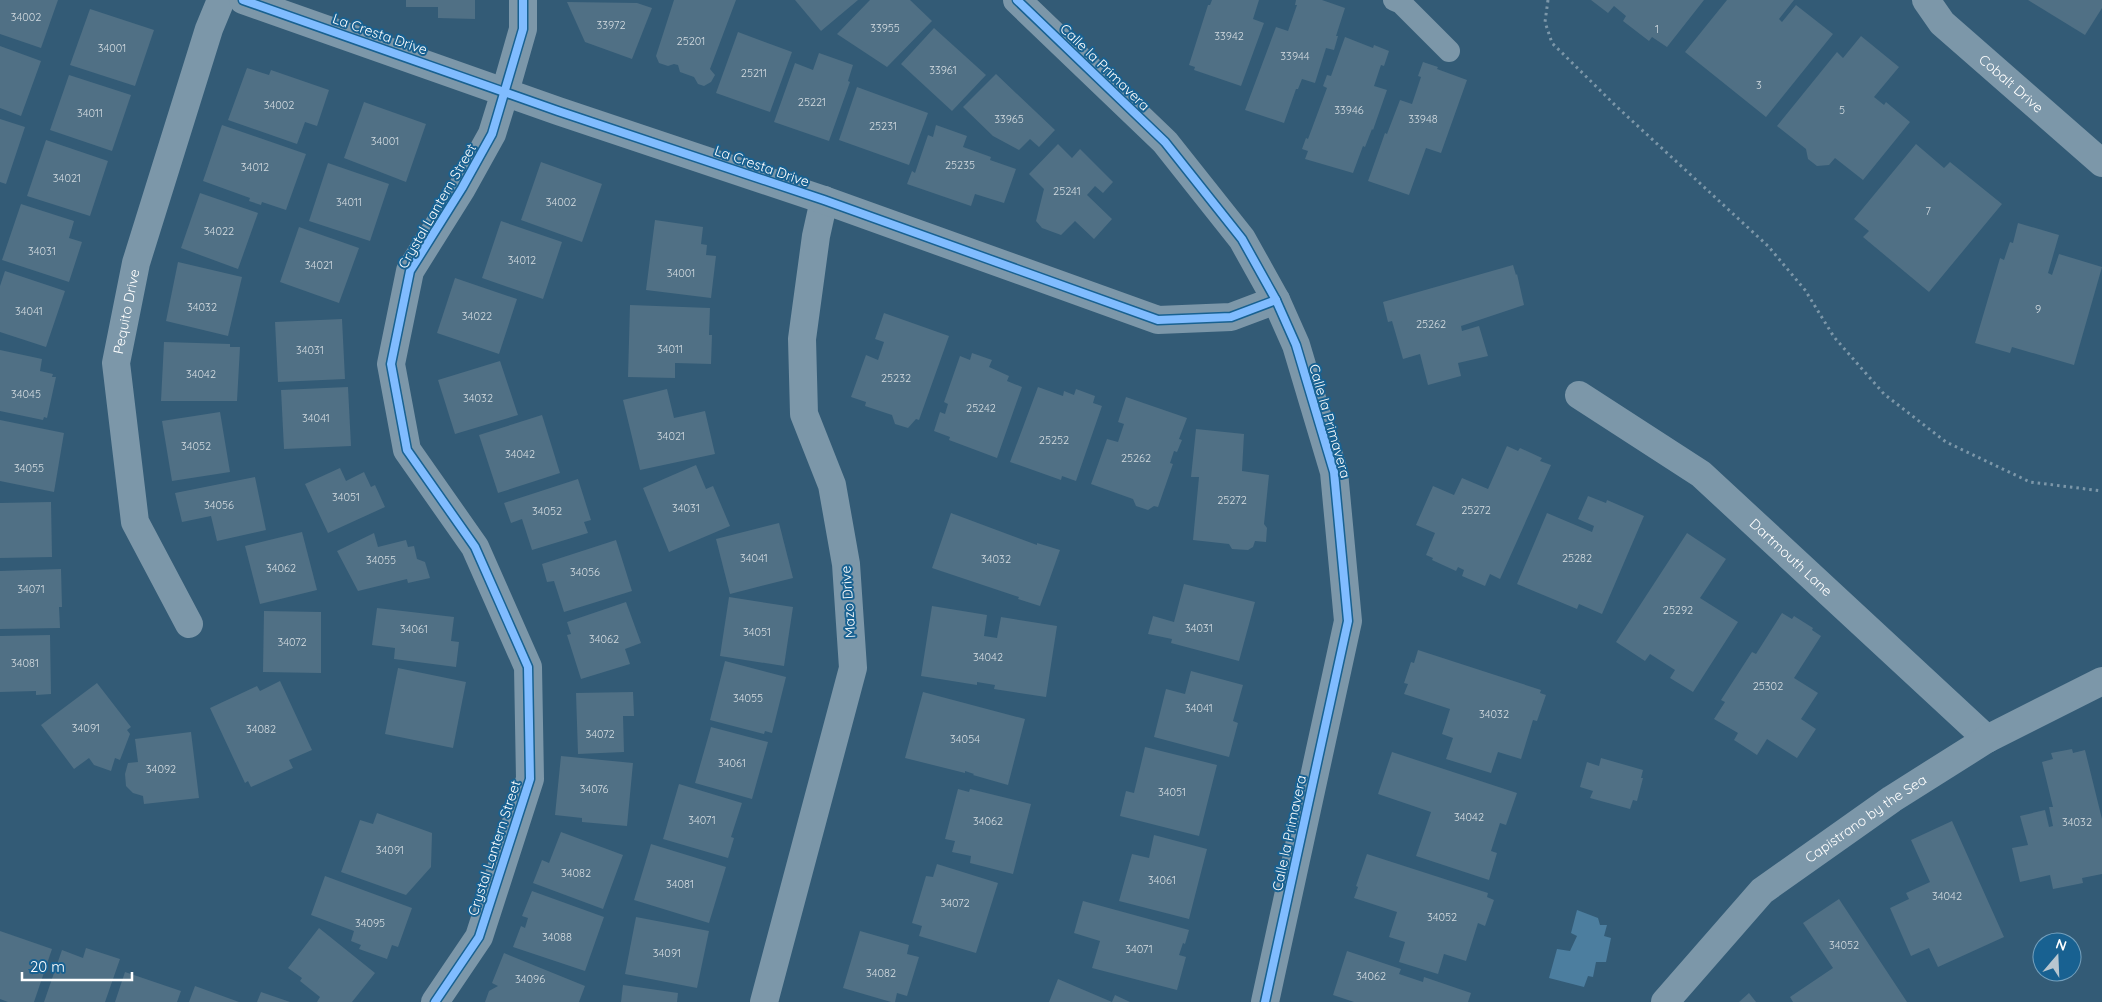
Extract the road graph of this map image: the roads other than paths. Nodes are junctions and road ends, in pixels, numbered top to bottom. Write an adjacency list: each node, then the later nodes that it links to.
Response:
1 (221, 0): 13 (street, Pequito Drive)
2 (243, 0): 8 (street, La Cresta Drive)
3 (523, 0): 8 (street, Crystal Lantern Street)
4 (1017, 0): 11 (street, Calle la Primavera)
5 (1394, 0): 7 (lane)
6 (1926, 0): 9 (street, Cobalt Drive)
7 (1449, 51)
8 (505, 92): 10 (street, La Cresta Drive); 16 (street, Crystal Lantern Street)
9 (2102, 163)
10 (824, 200): 11 (street, La Cresta Drive); 17 (street, Mazo Drive)
11 (1276, 300): 18 (street, Calle la Primavera)
12 (1579, 395): 15 (street, Dartmouth Lane)
13 (189, 624)
14 (2102, 680): 15 (street, Capistrano by the Sea)
15 (1986, 739): 19 (street, Capistrano by the Sea)
16 (435, 1002)
17 (764, 1002)
18 (1265, 1002)
19 (1665, 1002)

